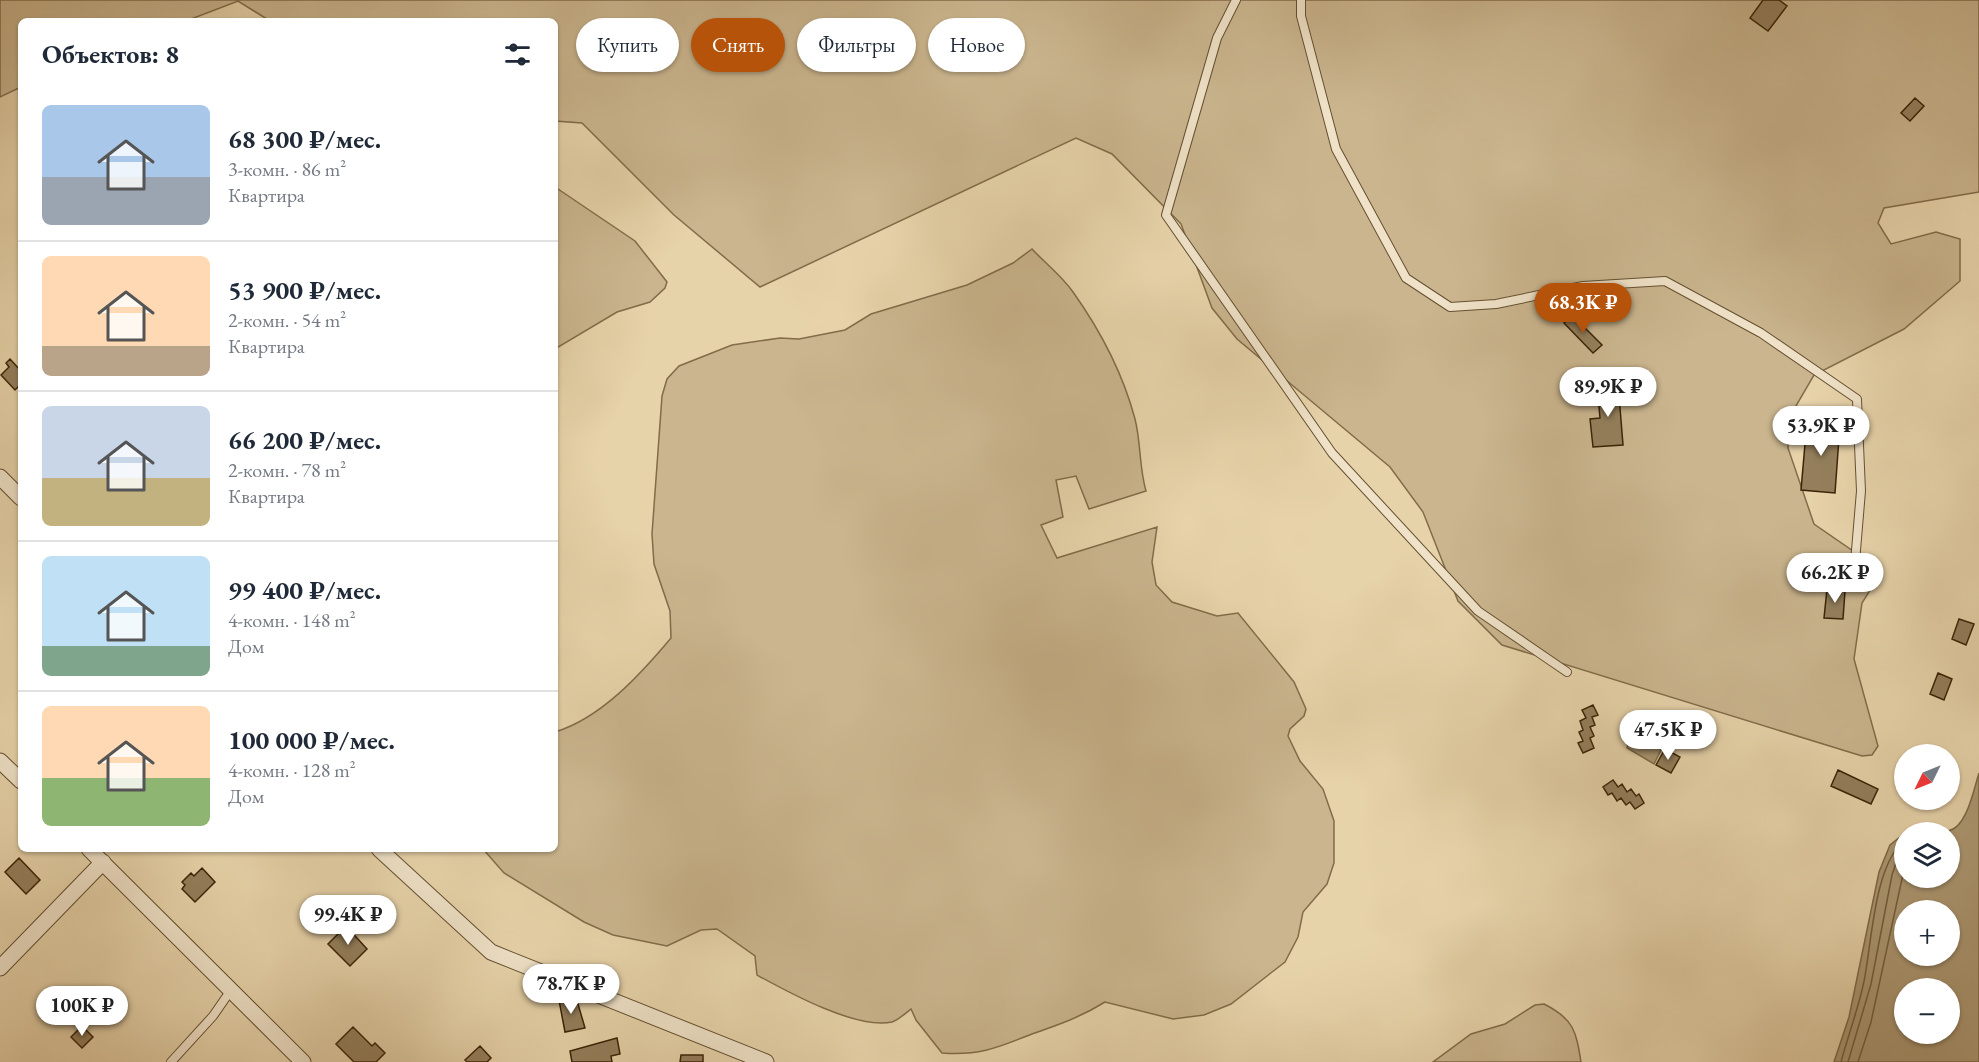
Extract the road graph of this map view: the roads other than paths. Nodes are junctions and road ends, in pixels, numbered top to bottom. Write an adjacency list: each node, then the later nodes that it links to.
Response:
1 (1236, 0): 6 (lane)
2 (1301, 0): 5 (lane)
3 (0, 477): 4 (street)
4 (18, 495)
5 (1854, 574)
6 (1567, 672)
7 (0, 760): 8 (street)
8 (18, 778)
9 (92, 852): 11 (street)
10 (382, 852): 16 (street)
11 (103, 862): 12 (street); 13 (street)
12 (0, 968)
13 (231, 990): 14 (lane); 15 (street)
14 (171, 1062)
15 (303, 1062)
16 (766, 1062)

